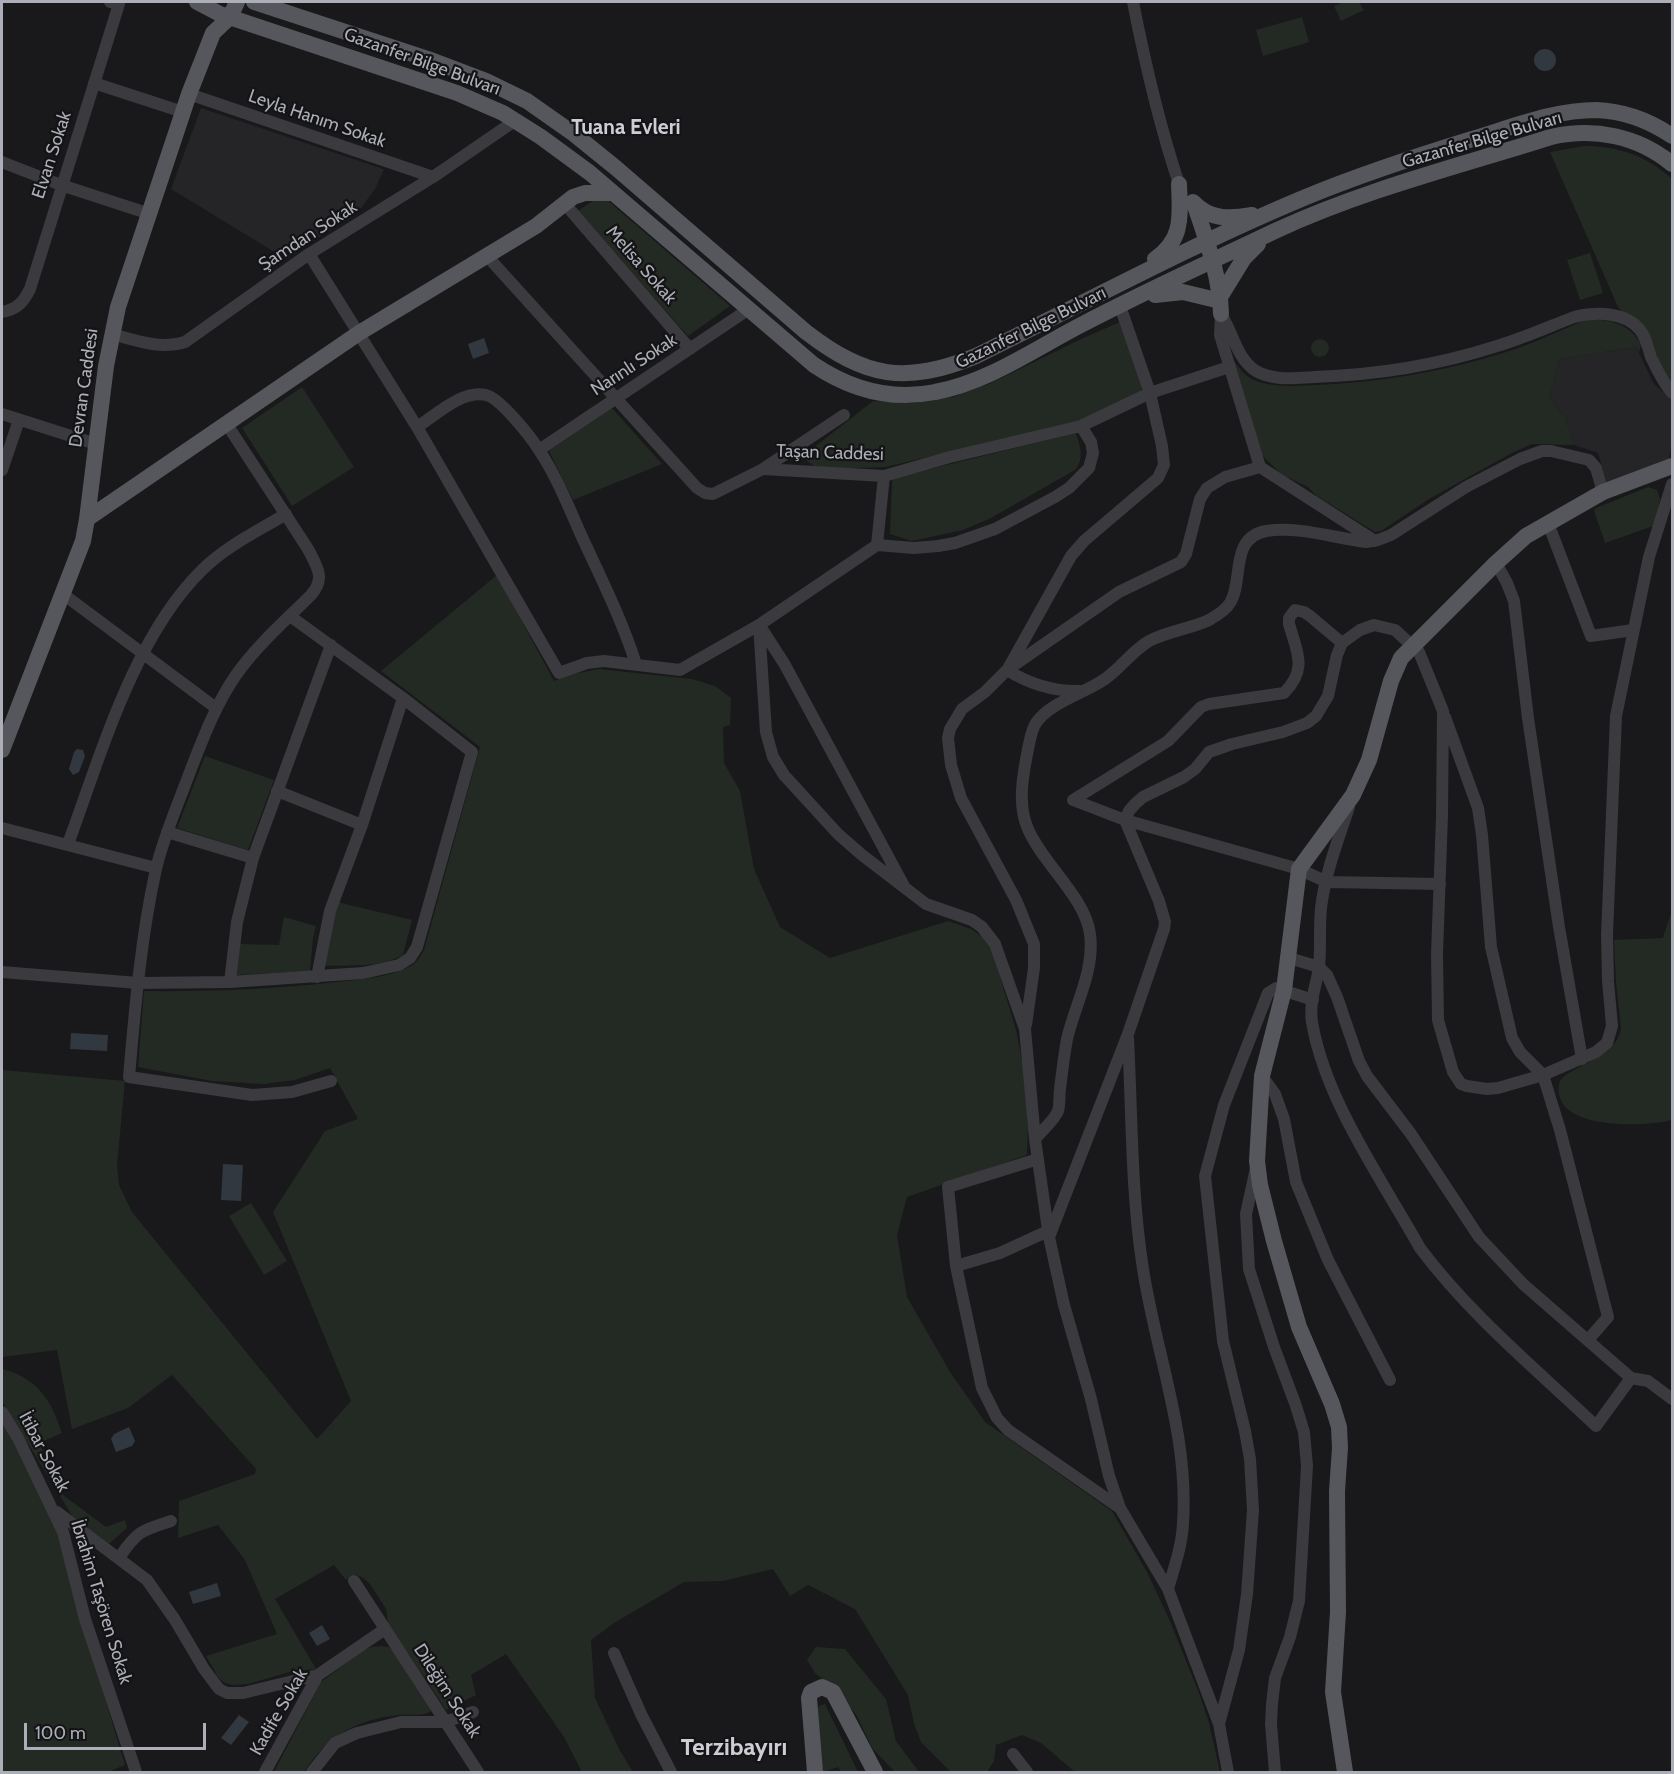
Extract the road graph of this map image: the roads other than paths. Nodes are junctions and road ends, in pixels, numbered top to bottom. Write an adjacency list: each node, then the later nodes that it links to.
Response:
1 (110, 2): 10 (street, Elvan Sokak)
2 (190, 2): 9 (main road)
3 (237, 2): 7 (main road)
4 (254, 2): 31 (main road, Gazanfer Bilge Bulvarı)
5 (1133, 2): 19 (street)
6 (207, 4): 7 (main road, Gazanfer Bilge Bulvarı); 9 (main road)
7 (230, 17): 8 (main road, Gazanfer Bilge Bulvarı); 9 (main road)
8 (256, 26): 9 (main road); 13 (main road, Gazanfer Bilge Bulvarı)
9 (213, 33): 11 (main road, Devran Caddesi)
10 (94, 83): 12 (street); 20 (street, Elvan Sokak)
11 (189, 94): 12 (main road, Devran Caddesi); 18 (street, Leyla Hanım Sokak)
12 (183, 112): 25 (main road, Devran Caddesi)
13 (516, 120): 16 (main road, Gazanfer Bilge Bulvarı); 18 (street, Şamdan Sokak)
14 (1672, 135): 24 (main road, Gazanfer Bilge Bulvarı)
15 (2, 162): 20 (street)
16 (579, 164): 21 (main road, Gazanfer Bilge Bulvarı); 22 (main road)
17 (1672, 164): 26 (main road, Gazanfer Bilge Bulvarı)
18 (433, 177): 28 (street, Şamdan Sokak)
19 (1179, 184): 23 (main road)
20 (61, 185): 25 (street); 36 (street, Elvan Sokak)
21 (612, 193): 22 (main road); 35 (main road, Gazanfer Bilge Bulvarı)
22 (569, 201): 29 (main road); 39 (street, Melisa Sokak)
23 (1187, 206): 24 (main road); 27 (main road); 31 (main road)
24 (1270, 212): 27 (main road)
25 (150, 214): 38 (main road, Devran Caddesi)
26 (1278, 230): 30 (main road, Gazanfer Bilge Bulvarı); 33 (main road)
27 (1200, 244): 30 (main road); 31 (main road)
28 (309, 254): 37 (street); 38 (street, Şamdan Sokak)
29 (487, 256): 37 (main road); 43 (street, Taşan Caddesi)
30 (1206, 264): 32 (main road, Gazanfer Bilge Bulvarı); 33 (main road)
31 (1110, 290)
32 (1140, 297): 33 (main road); 34 (main road, Gazanfer Bilge Bulvarı)
33 (1218, 303): 40 (street); 42 (street)
34 (1120, 306): 35 (main road, Gazanfer Bilge Bulvarı); 41 (street)
35 (749, 309): 39 (street, Narınlı Sokak)
36 (2, 312)
37 (359, 333): 47 (main road); 49 (street)
38 (111, 334): 50 (main road, Devran Caddesi)
39 (690, 350): 43 (street, Narınlı Sokak)
40 (1229, 368): 41 (street, Taşan Caddesi); 53 (street)
41 (1150, 393): 48 (street, Taşan Caddesi); 74 (street)
42 (1672, 393)
43 (616, 398): 51 (street, Narınlı Sokak); 55 (street, Taşan Caddesi)
44 (2, 414): 46 (street)
45 (844, 415): 55 (street)
46 (19, 420): 50 (street); 54 (street)
47 (226, 423): 59 (street); 60 (main road)
48 (1081, 426): 56 (street, Taşan Caddesi); 63 (street)
49 (417, 427): 51 (street); 73 (street)
50 (96, 444): 60 (main road, Devran Caddesi)
51 (539, 450): 73 (street)
52 (1672, 466): 58 (main road)
53 (1260, 467): 62 (street); 74 (street)
54 (2, 470)
55 (763, 470): 56 (street, Taşan Caddesi)
56 (884, 476): 63 (street)
57 (1672, 484): 68 (street)
58 (1603, 492): 61 (main road); 62 (street)
59 (286, 514): 66 (street); 72 (street)
60 (87, 519): 65 (main road, Devran Caddesi)
61 (1548, 523): 64 (main road); 68 (street)
62 (1375, 541): 75 (street)
63 (876, 545): 67 (street)
64 (1496, 563): 71 (main road); 104 (street)
65 (63, 594): 72 (street); 79 (main road, Devran Caddesi)
66 (290, 616): 70 (street); 77 (street)
67 (759, 625): 73 (street); 93 (street); 93 (street)
68 (1633, 630): 104 (street)
69 (1341, 643): 71 (street); 83 (street); 83 (street)
70 (331, 645): 76 (street); 81 (street)
71 (1413, 645): 78 (street); 82 (main road)
72 (142, 652): 77 (street); 87 (street)
73 (636, 664)
74 (1007, 670): 75 (street); 102 (street)
75 (1086, 691): 108 (street)
76 (403, 698): 84 (street); 97 (street)
77 (216, 708): 86 (street)
78 (1443, 711): 92 (street); 105 (street)
79 (8, 715): 80 (main road, Devran Caddesi)
80 (2, 750)
81 (277, 791): 84 (street); 88 (street)
82 (1353, 795): 90 (main road); 91 (street)
83 (1125, 820): 90 (street); 103 (street)
84 (362, 825): 97 (street)
85 (2, 828): 87 (street)
86 (167, 832): 88 (street); 89 (street)
87 (68, 844): 89 (street)
88 (253, 858): 98 (street)
89 (156, 868): 99 (street)
90 (1299, 869): 91 (street); 94 (main road)
91 (1327, 882): 92 (street); 95 (street)
92 (1440, 884): 105 (street)
93 (907, 891): 102 (street)
94 (1289, 958): 95 (street); 100 (main road)
95 (1319, 966): 101 (street); 113 (street)
96 (2, 972): 99 (street)
97 (317, 977): 98 (street)
98 (230, 982): 99 (street)
99 (138, 983): 107 (street)
100 (1284, 990): 101 (street); 106 (main road); 129 (street)
101 (1313, 1000): 114 (street)
102 (1025, 1029): 108 (street)
103 (1128, 1034): 111 (street); 123 (street)
104 (1582, 1059): 105 (street)
105 (1543, 1075): 113 (street)
106 (1262, 1076): 110 (main road); 115 (street)
107 (331, 1080)
108 (1035, 1139): 109 (street)
109 (1038, 1159): 111 (street); 112 (street)
110 (1257, 1161): 140 (street); 141 (main road)
111 (1048, 1234): 112 (street); 118 (street)
112 (956, 1266): 118 (street)
113 (1588, 1340): 114 (street)
114 (1631, 1378): 116 (street)
115 (1390, 1380)
116 (1672, 1399)
117 (2, 1412): 119 (street, İtibar Sokak)
118 (1120, 1508): 123 (street)
119 (54, 1510): 121 (street); 131 (street, İbrahim Taşören Sokak)
120 (171, 1521): 121 (street)
121 (119, 1558): 126 (street)
122 (354, 1581): 124 (street, Dileğim Sokak)
123 (1168, 1589): 129 (street)
124 (385, 1629): 126 (street, Kadife Sokak); 128 (street, Dileğim Sokak)
125 (614, 1653): 135 (street)
126 (318, 1675): 132 (street, Kadife Sokak)
127 (473, 1712): 128 (street)
128 (445, 1722): 133 (street); 134 (street, Dileğim Sokak)
129 (1219, 1724): 139 (street)
130 (1013, 1754): 138 (street)
131 (136, 1773)
132 (266, 1773)
133 (312, 1773)
134 (478, 1773)
135 (671, 1773)
136 (815, 1773): 137 (main road)
137 (875, 1773)
138 (1027, 1773)
139 (1228, 1773)
140 (1275, 1773)
141 (1345, 1773)

